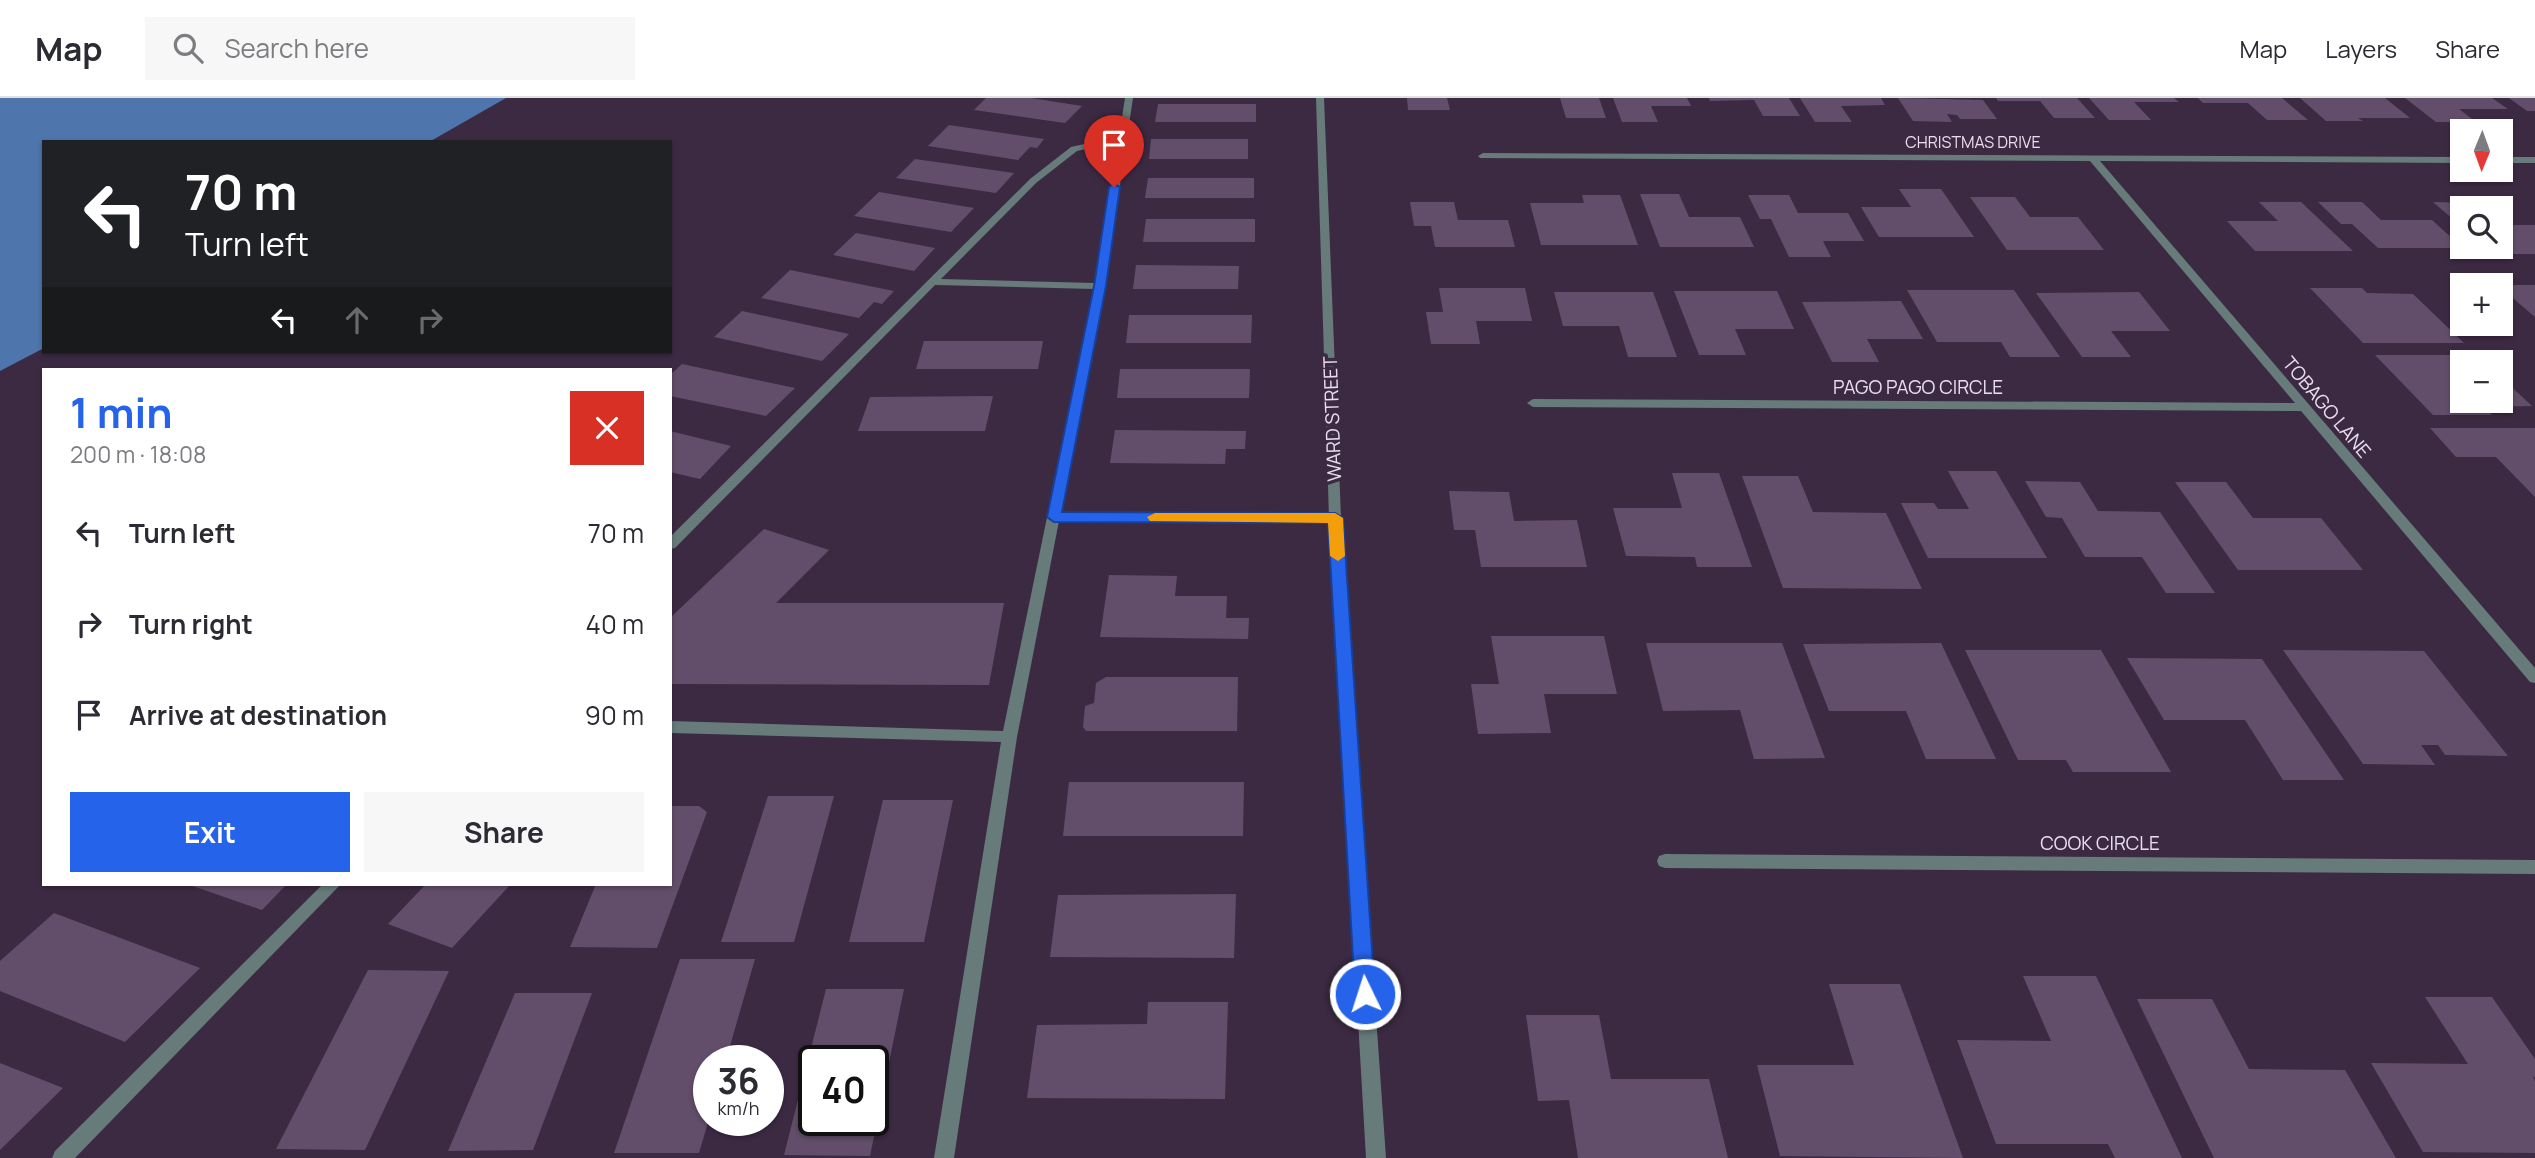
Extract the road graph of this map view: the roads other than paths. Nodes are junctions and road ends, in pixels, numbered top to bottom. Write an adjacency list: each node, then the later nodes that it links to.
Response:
1 (1129, 98): 3 (street)
2 (1320, 98): 14 (street, WARD STREET)
3 (1121, 138): 9 (street); 10 (street)
4 (1483, 156): 5 (street, CHRISTMAS DRIVE)
5 (2092, 158): 6 (street, CHRISTMAS DRIVE); 12 (street, TOBAGO LANE)
6 (2450, 160)
7 (2513, 160): 8 (street)
8 (2535, 160)
9 (933, 282): 10 (street); 15 (street)
10 (1100, 286): 13 (street)
11 (1533, 403): 12 (street, PAGO PAGO CIRCLE)
12 (2304, 407): 16 (street, TOBAGO LANE)
13 (1054, 517): 14 (street); 18 (street)
14 (1335, 518): 24 (street, WARD STREET)
15 (672, 543)
16 (2535, 678)
17 (672, 727): 18 (street)
18 (1009, 737): 23 (street)
19 (1665, 861): 20 (street, COOK CIRCLE)
20 (2535, 867)
21 (331, 886): 22 (street)
22 (62, 1158)
23 (944, 1158)
24 (1376, 1158)

